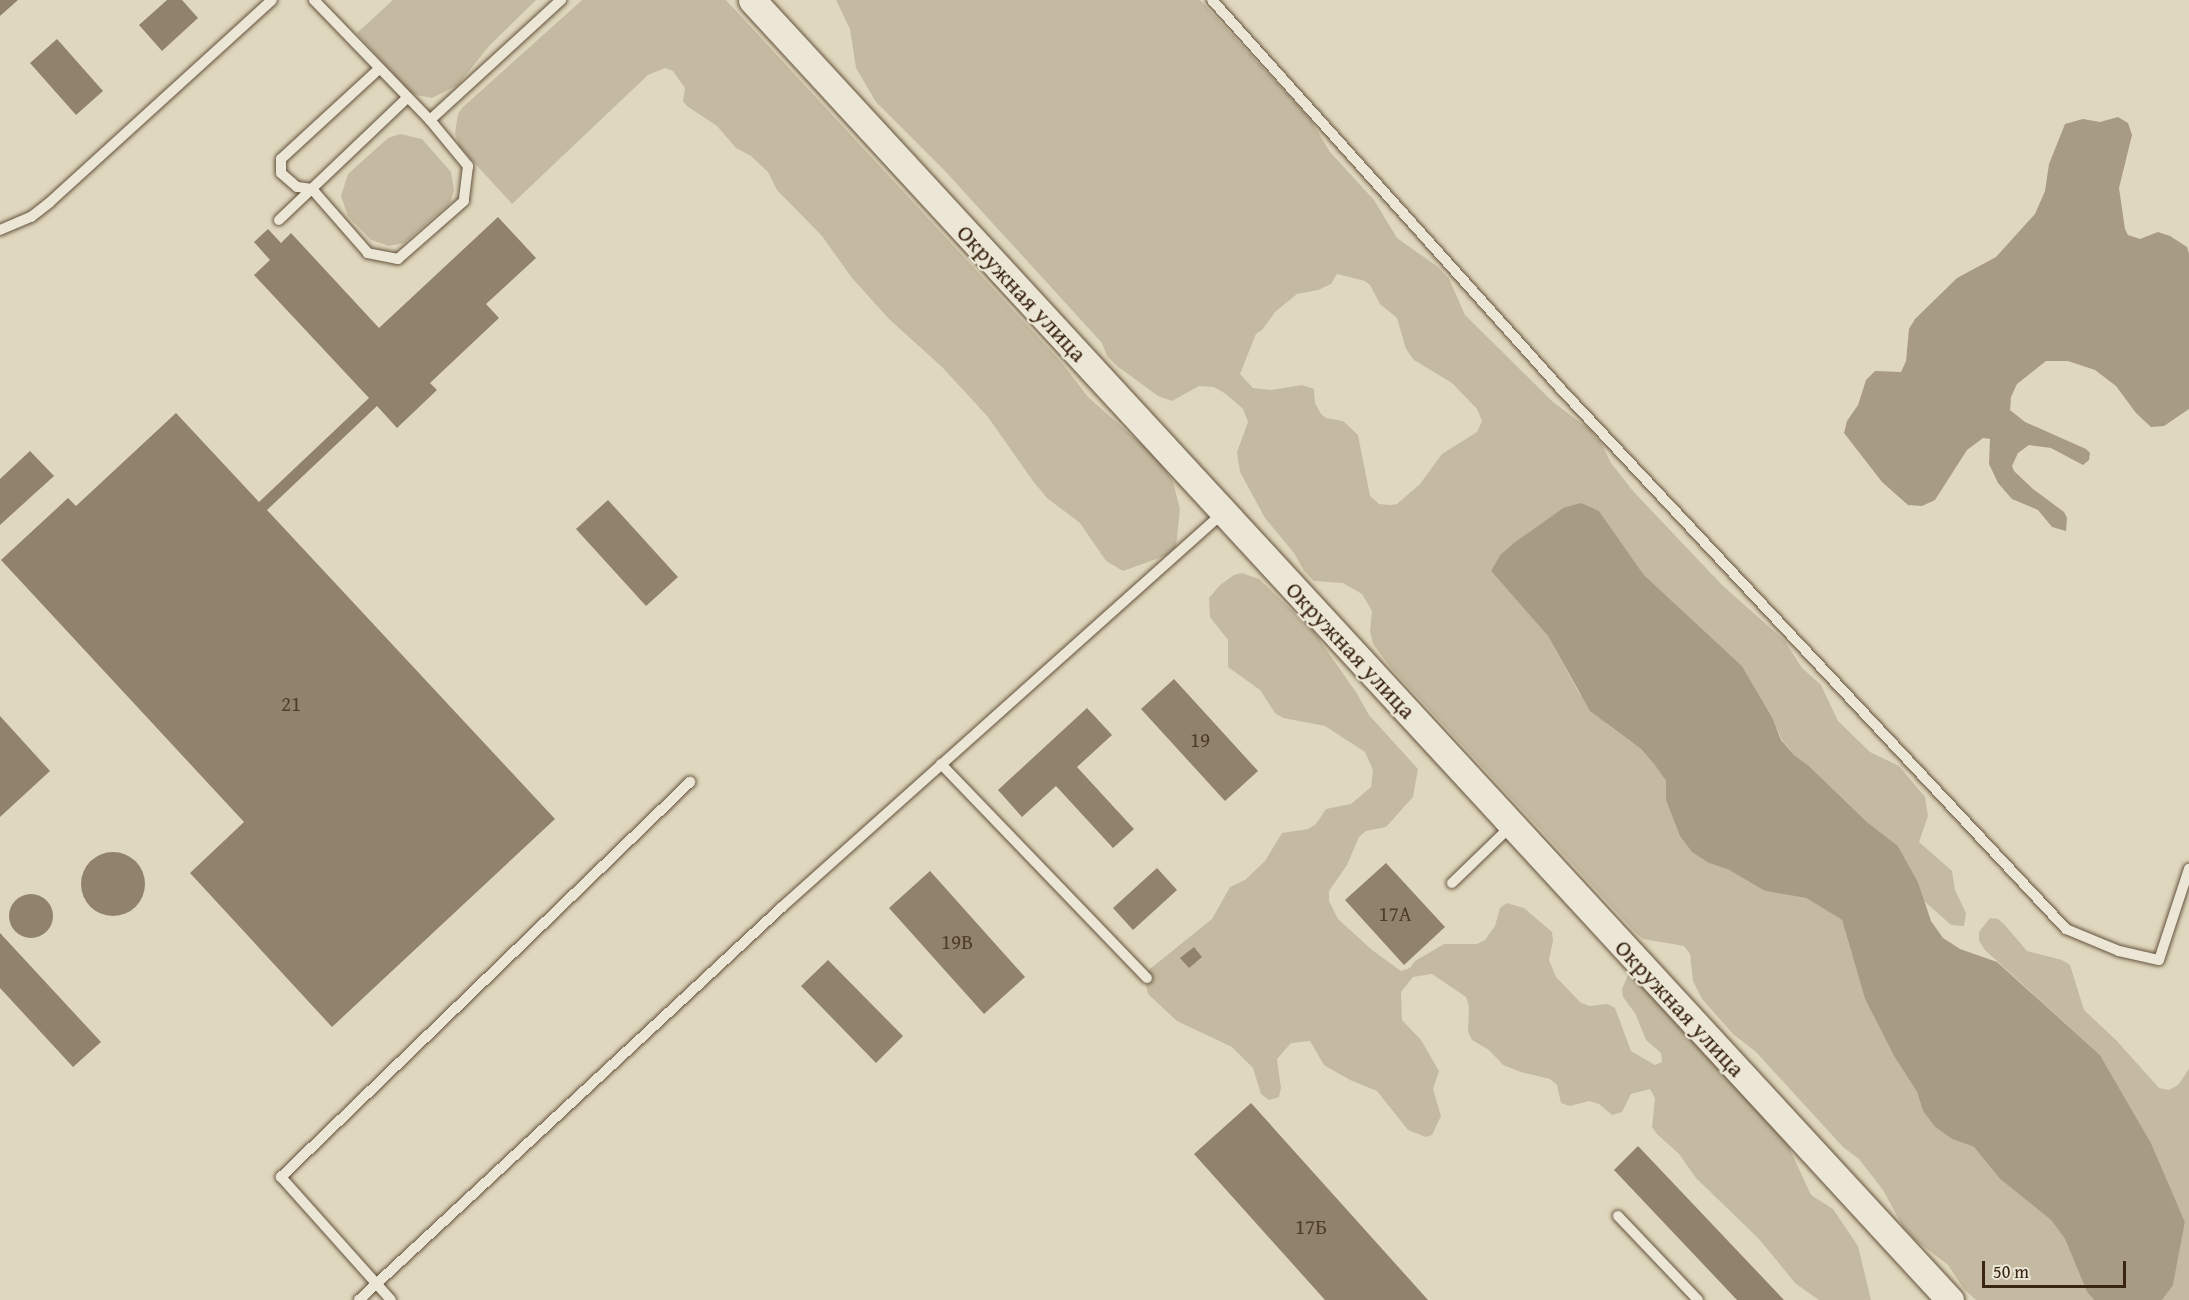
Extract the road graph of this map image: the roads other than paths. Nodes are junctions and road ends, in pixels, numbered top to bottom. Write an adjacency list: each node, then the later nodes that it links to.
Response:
1 (272, 0): 11 (lane)
2 (314, 0): 6 (lane)
3 (561, 0): 8 (lane)
4 (753, 0): 12 (main road, Окружная улица)
5 (1212, 0): 16 (lane)
6 (379, 69): 7 (lane); 9 (lane)
7 (407, 98): 8 (lane); 9 (lane)
8 (430, 120): 9 (lane)
9 (312, 189): 10 (lane)
10 (279, 220)
11 (0, 230)
12 (1224, 512): 13 (lane); 15 (main road, Окружная улица)
13 (941, 764): 18 (lane); 20 (lane)
14 (690, 782): 20 (lane)
15 (1512, 824): 17 (lane); 21 (main road, Окружная улица)
16 (2189, 869)
17 (1452, 883)
18 (1147, 978)
19 (1618, 1216): 24 (lane)
20 (376, 1284): 22 (lane); 23 (lane)
21 (1946, 1299)
22 (359, 1300)
23 (391, 1300)
24 (1698, 1300)

